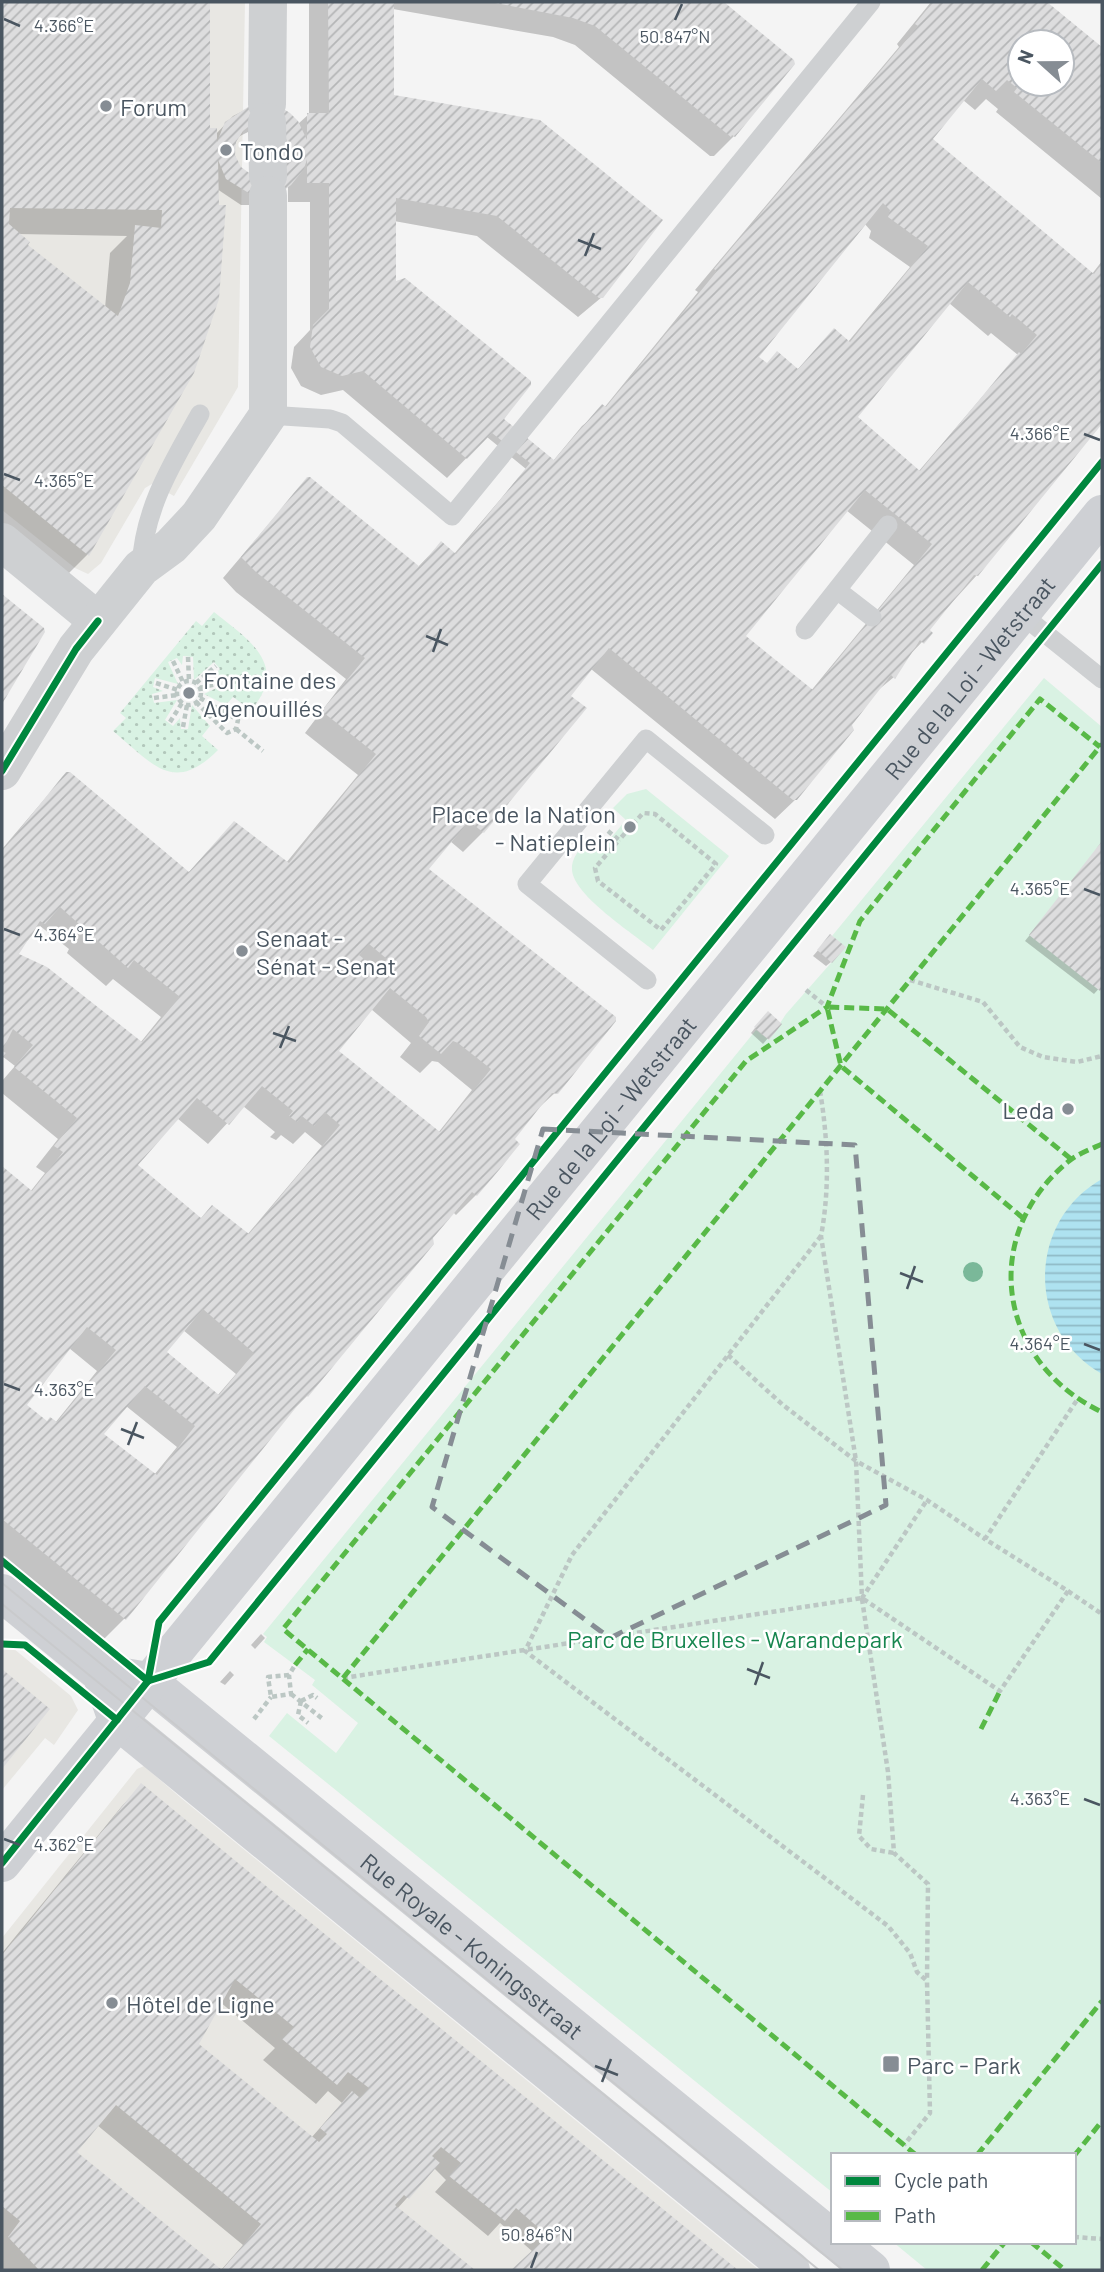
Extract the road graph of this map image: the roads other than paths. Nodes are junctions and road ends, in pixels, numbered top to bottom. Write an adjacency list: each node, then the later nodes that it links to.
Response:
1 (268, 2): 4 (street)
2 (871, 2): 4 (lane)
3 (200, 414): 8 (lane)
4 (268, 415): 8 (street)
5 (1102, 514): 10 (main road, Rue de la Loi - Wetstraat)
6 (888, 525): 9 (lane)
7 (2, 542): 12 (street)
8 (141, 568): 12 (street)
9 (837, 590): 11 (lane); 13 (lane)
10 (1021, 614): 14 (lane); 20 (main road, Rue de la Loi - Wetstraat)
11 (872, 617)
12 (98, 621): 15 (street)
13 (805, 630)
14 (1102, 679)
15 (2, 771)
16 (765, 835): 17 (lane)
17 (647, 980)
18 (2, 1593): 19 (main road)
19 (102, 1674): 20 (main road); 21 (main road)
20 (148, 1681): 21 (main road, Rue de la Loi - Wetstraat); 23 (main road, Rue Royale - Koningsstraat)
21 (117, 1720): 22 (main road, Rue de la Loi - Wetstraat); 25 (main road, Rue Royale - Koningsstraat)
22 (2, 1863)
23 (831, 2238)
24 (839, 2244): 26 (main road, Rue Royale - Koningsstraat)
25 (790, 2270)
26 (871, 2270)

